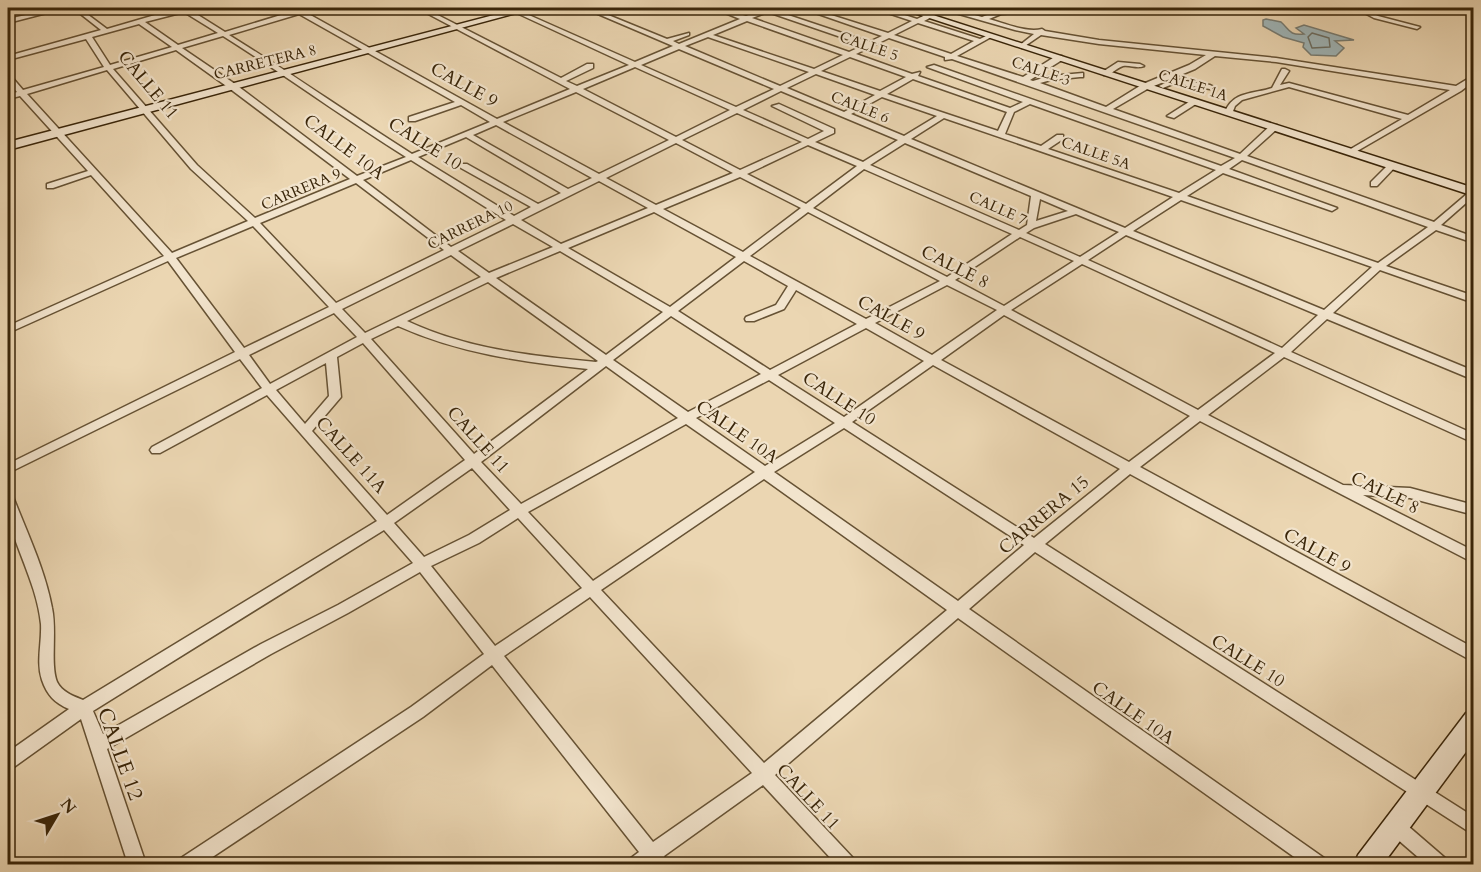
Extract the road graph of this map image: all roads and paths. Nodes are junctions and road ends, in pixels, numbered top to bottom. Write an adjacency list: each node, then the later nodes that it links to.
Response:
1 (63, 8): 22 (street)
2 (76, 8): 26 (street)
3 (186, 8): 23 (street); 28 (street, CALLE 10)
4 (313, 8): 16 (street)
5 (420, 8): 24 (street, CALLE 8)
6 (530, 8): 17 (street, CARRETERA 8)
7 (587, 8): 34 (street, CALLE 6)
8 (716, 8): 19 (street, CALLE 5)
9 (766, 8): 19 (street, CARRERA 9); 35 (street)
10 (804, 8): 30 (street, CALLE 3)
11 (814, 8): 30 (street, CALLE 3)
12 (878, 8): 20 (street)
13 (903, 8): 20 (street, CALLE 1A)
14 (944, 8): 20 (street, CARRERA 10); 21 (street)
15 (1358, 8): 25 (street)
16 (297, 9): 28 (street); 39 (street, CALLE 9)
17 (513, 9): 24 (street, CARRETERA 8); 45 (street, CALLE 7)
18 (1028, 11): 21 (street)
19 (747, 18): 31 (street, CARRERA 9); 40 (street, CALLE 5)
20 (922, 18): 30 (street, CARRERA 10); 33 (street, CALLE 1A)
21 (982, 19): 27 (street)
22 (8, 21)
23 (140, 22): 26 (street); 38 (street, CALLE 10A)
24 (458, 27): 39 (street, CARRETERA 8); 58 (street, CALLE 8)
25 (1417, 27)
26 (105, 31): 32 (street)
27 (1042, 31): 37 (street); 41 (street)
28 (224, 34): 38 (street); 51 (street, CALLE 10)
29 (687, 34): 34 (street)
30 (889, 34): 35 (street, CARRERA 10); 42 (street, CALLE 3)
31 (708, 35): 36 (street, CARRERA 9); 52 (street, CALLE 5A)
32 (88, 36): 43 (street); 46 (street, CALLE 11)
33 (985, 39): 37 (street, CALLE 1A); 42 (street)
34 (668, 41): 36 (street, CALLE 6)
35 (868, 45): 40 (street, CARRERA 10)
36 (680, 46): 45 (street, CARRERA 9); 66 (street, CALLE 6)
37 (1022, 46): 44 (street, CALLE 1A)
38 (178, 48): 46 (street); 60 (street, CALLE 10A)
39 (370, 51): 51 (street, CARRETERA 8); 70 (street, CALLE 9)
40 (850, 54): 52 (street, CARRERA 10); 55 (street, CALLE 5)
41 (1213, 54): 61 (street); 65 (street)
42 (953, 55): 49 (street); 59 (street, CALLE 3)
43 (8, 58)
44 (1059, 58): 53 (street, CALLE 1A); 59 (street)
45 (635, 64): 64 (street, CARRERA 9); 75 (street, CALLE 7)
46 (107, 66): 68 (street); 74 (street, CALLE 11)
47 (590, 66): 58 (street)
48 (1140, 66): 53 (street)
49 (931, 67): 55 (street); 69 (street)
50 (1285, 71): 63 (street)
51 (285, 72): 60 (street, CARRETERA 8); 95 (street, CALLE 10)
52 (814, 72): 66 (street, CARRERA 10); 67 (street, CALLE 5A)
53 (1107, 73): 61 (street, CALLE 1A)
54 (1080, 75): 59 (street)
55 (914, 76): 67 (street); 76 (street, CALLE 5)
56 (1473, 77): 65 (street)
57 (8, 78): 68 (street, CALLE 11A)
58 (562, 80): 64 (street, CALLE 8)
59 (1031, 80): 73 (street, CALLE 3)
60 (232, 86): 74 (street, CARRETERA 8); 104 (street, CALLE 10A)
61 (1151, 87): 62 (street); 71 (street, CALLE 1A); 73 (street)
62 (1210, 87)
63 (1275, 87): 77 (street); 81 (street)
64 (578, 88): 83 (street, CARRERA 9); 89 (street, CALLE 8)
65 (1458, 88): 81 (street)
66 (781, 89): 75 (street, CARRERA 10); 78 (street, CALLE 6)
67 (882, 94): 78 (street); 79 (street, CALLE 5A)
68 (14, 95): 85 (street, CALLE 11A)
69 (1030, 101): 76 (street); 100 (street)
70 (462, 102): 82 (street); 83 (street, CALLE 9)
71 (1196, 102): 77 (street, CALLE 1A); 80 (street)
72 (776, 106): 91 (street)
73 (1110, 108): 96 (street, CALLE 3)
74 (143, 110): 85 (street, CARRETERA 8); 117 (street, CALLE 11)
75 (738, 111): 89 (street, CARRERA 10); 91 (street, CALLE 7)
76 (1011, 111): 86 (street)
77 (1229, 112): 84 (street, CALLE 1A)
78 (844, 115): 90 (street, CALLE 6)
79 (944, 115): 86 (street, CALLE 5A); 90 (street)
80 (1171, 116)
81 (1408, 118): 94 (street)
82 (412, 119)
83 (497, 122): 87 (street, CARRERA 9); 103 (street, CALLE 9)
84 (1274, 127): 94 (street, CALLE 1A); 96 (street)
85 (56, 133): 92 (street, CARRETERA 8); 101 (street, CALLE 11A)
86 (1001, 134): 93 (street, CALLE 5A)
87 (468, 135): 95 (street, CARRERA 9); 108 (street)
88 (1060, 137): 93 (street)
89 (676, 139): 102 (street, CALLE 8); 103 (street, CARRERA 10)
90 (904, 139): 97 (street); 109 (street, CALLE 6)
91 (811, 142): 97 (street, CALLE 7); 102 (street)
92 (8, 146)
93 (1042, 149): 110 (street, CALLE 5A)
94 (1352, 152): 98 (street, CALLE 1A)
95 (413, 157): 104 (street, CARRERA 9); 116 (street, CALLE 10)
96 (1242, 157): 100 (street); 119 (street, CALLE 3)
97 (864, 165): 114 (street); 121 (street, CALLE 7)
98 (1393, 165): 105 (street); 107 (street, CALLE 1A)
99 (464, 166): 112 (street)
100 (1220, 169): 110 (street); 113 (street)
101 (93, 172): 106 (street); 126 (street, CALLE 11A)
102 (741, 173): 111 (street); 114 (street, CALLE 8)
103 (598, 177): 108 (street, CARRERA 10); 111 (street, CALLE 9)
104 (358, 180): 117 (street, CARRERA 9); 124 (street, CALLE 10A)
105 (1374, 184)
106 (50, 186)
107 (1473, 191): 119 (street, CARRERA 15)
108 (568, 193): 112 (street, CARRERA 10)
109 (1036, 195): 115 (street, CALLE 6); 118 (street)
110 (1179, 196): 120 (street); 128 (street, CALLE 5A)
111 (654, 207): 123 (street); 125 (street, CALLE 9)
112 (539, 208): 116 (street, CARRERA 10)
113 (1332, 208)
114 (807, 210): 125 (street); 130 (street, CALLE 8)
115 (1076, 211): 118 (street); 120 (street, CALLE 6)
116 (515, 221): 123 (street, CALLE 10); 124 (street, CARRERA 10)
117 (255, 223): 126 (street, CARRERA 9); 133 (street, CALLE 11)
118 (1031, 226): 121 (street)
119 (1434, 227): 122 (street, CALLE 3); 128 (street, CARRERA 15)
120 (1124, 231): 127 (street); 136 (street, CALLE 6)
121 (1021, 234): 127 (street, CALLE 7); 130 (street)
122 (1473, 240)
123 (560, 246): 129 (street); 135 (street, CALLE 10)
124 (451, 251): 129 (street, CALLE 10A); 133 (street, CARRERA 10)
125 (747, 256): 131 (street, CALLE 9); 135 (street)
126 (170, 257): 140 (street, CARRERA 9); 143 (street, CALLE 11A)
127 (1080, 260): 134 (street); 142 (street, CALLE 7)
128 (1378, 267): 132 (street, CALLE 5A); 136 (street, CARRERA 15)
129 (489, 277): 138 (street); 146 (street, CALLE 10A)
130 (946, 281): 134 (street, CALLE 8); 139 (street)
131 (795, 283): 137 (street); 139 (street, CALLE 9)
132 (1473, 300)
133 (333, 308): 141 (street, CALLE 11); 143 (street, CARRERA 10)
134 (1004, 310): 145 (street); 150 (street, CALLE 8)
135 (670, 311): 146 (street); 147 (street, CALLE 10)
136 (1325, 315): 142 (street, CARRERA 15); 148 (street, CALLE 6)
137 (750, 319)
138 (399, 322): 141 (street); 146 (street)
139 (866, 322): 145 (street, CALLE 9); 147 (street)
140 (8, 330)
141 (364, 338): 144 (street); 156 (street, CALLE 11)
142 (1284, 352): 150 (street, CARRERA 15); 154 (street, CALLE 7)
143 (242, 353): 149 (street, CALLE 11A); 158 (street, CARRERA 10)
144 (331, 356): 149 (street); 153 (street)
145 (933, 360): 152 (street); 157 (street, CALLE 9)
146 (603, 363): 151 (street, CALLE 10A); 156 (street)
147 (769, 375): 151 (street); 152 (street, CALLE 10)
148 (1473, 376)
149 (269, 390): 153 (street, CALLE 11A); 155 (street)
150 (1201, 417): 157 (street, CARRERA 15); 160 (street, CALLE 8)
151 (687, 418): 159 (street, CALLE 10A); 163 (street)
152 (843, 423): 159 (street); 165 (street, CALLE 10)
153 (305, 432): 164 (street, CALLE 11A)
154 (1473, 439)
155 (156, 450)
156 (473, 461): 163 (street, CALLE 11); 164 (street)
157 (1131, 467): 165 (street, CARRERA 15); 171 (street, CALLE 9)
158 (8, 469)
159 (764, 473): 168 (street); 169 (street, CALLE 10A)
160 (1340, 489): 162 (street); 166 (street, CALLE 8)
161 (8, 499): 172 (street, CALLE 12)
162 (1473, 510)
163 (519, 511): 167 (street); 168 (street, CALLE 11)
164 (386, 522): 167 (street, CALLE 11A); 172 (street)
165 (1033, 546): 169 (street, CARRERA 15); 177 (street, CALLE 10)
166 (1473, 558)
167 (422, 564): 170 (street, CALLE 11A); 174 (street)
168 (592, 590): 170 (street); 176 (street, CALLE 11)
169 (958, 611): 176 (street, CARRERA 15); 185 (street, CALLE 10A)
170 (495, 654): 180 (street, CALLE 11A); 182 (street)
171 (1473, 656)
172 (84, 708): 174 (street, CALLE 12); 175 (street)
173 (1473, 721): 177 (street)
174 (97, 746): 181 (street, CALLE 12)
175 (8, 761)
176 (763, 775): 180 (street, CARRERA 15); 184 (street, CALLE 11)
177 (1422, 793): 178 (street); 179 (street, CALLE 10)
178 (1395, 826): 186 (street); 187 (street)
179 (1473, 826)
180 (654, 860): 183 (street, CARRERA 15)
181 (137, 864)
182 (187, 864)
183 (638, 864)
184 (847, 864)
185 (1318, 864)
186 (1367, 864)
187 (1439, 864)

